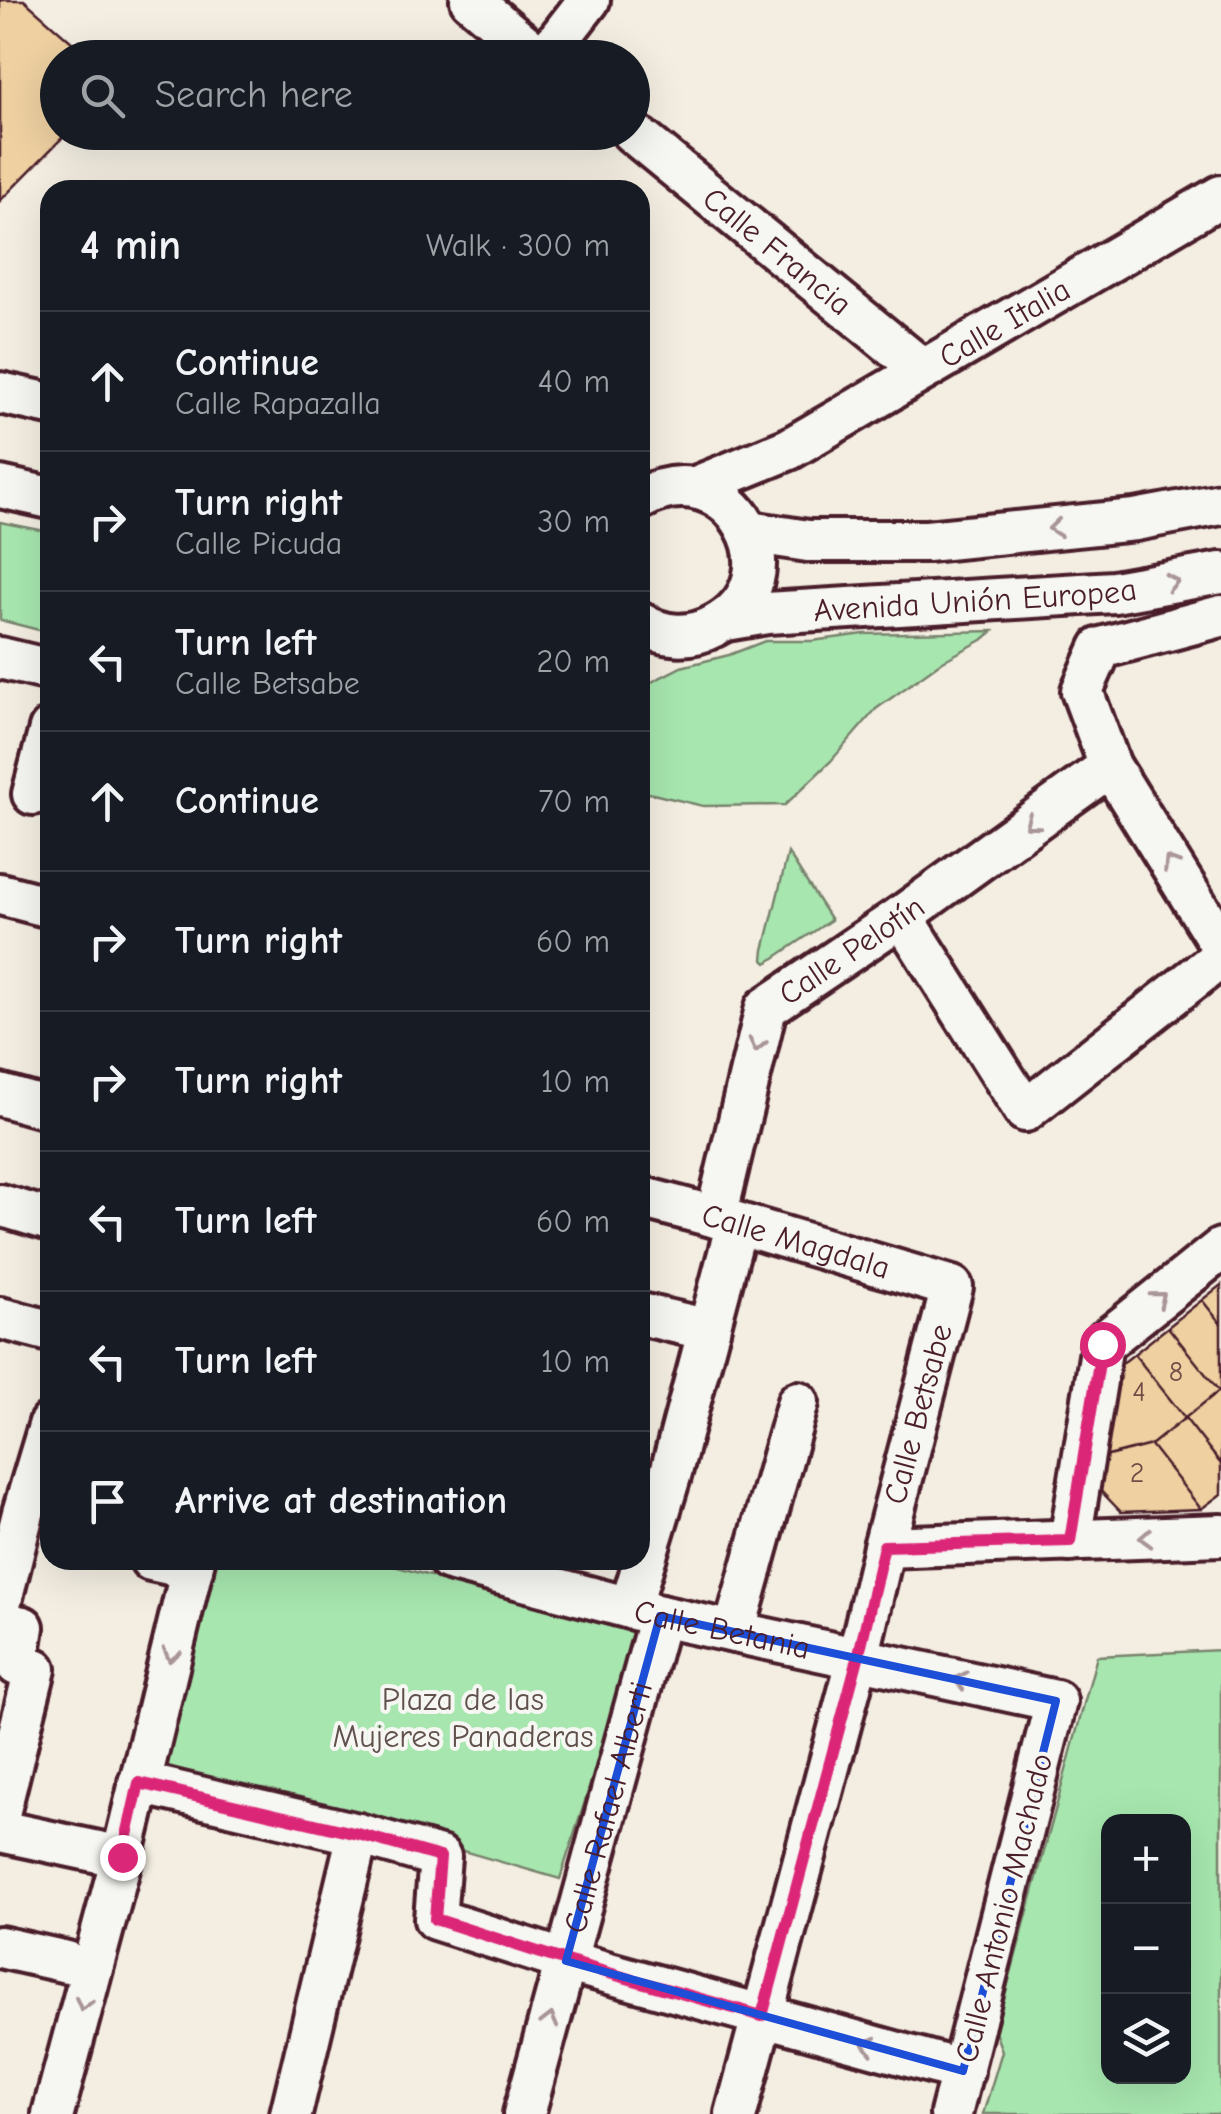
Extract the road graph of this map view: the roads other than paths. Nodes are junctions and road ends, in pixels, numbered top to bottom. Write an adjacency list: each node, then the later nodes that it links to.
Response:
1 (471, 0): 3 (street)
2 (589, 0): 4 (street)
3 (520, 40)
4 (557, 40)
5 (650, 147): 7 (street, Calle Francia)
6 (1221, 196): 7 (street, Calle Italia)
7 (923, 370): 10 (street, Calle Italia)
8 (0, 394): 9 (street)
9 (40, 402)
10 (789, 449): 12 (street, Calle Italia); 16 (street, Calle Italia)
11 (0, 487): 14 (street)
12 (696, 487): 13 (street, Calle Italia); 16 (street)
13 (650, 493)
14 (40, 496)
15 (1221, 504): 16 (street, Avenida Unión Europea, one-way to 16)
16 (743, 521): 19 (street)
17 (1221, 573): 19 (street, Avenida Unión Europea, one-way to 17)
18 (1221, 616): 26 (street)
19 (726, 620): 21 (street, Avenida Unión Europea)
20 (650, 628): 21 (street)
21 (678, 636): 22 (street, Avenida Unión Europea)
22 (650, 650)
23 (0, 658): 24 (street)
24 (40, 668)
25 (40, 758): 27 (street)
26 (1110, 766): 30 (street, Calle Pelotín, one-way to 30); 31 (street, one-way to 26)
27 (28, 792)
28 (2, 901): 29 (street)
29 (40, 906)
30 (902, 916): 32 (street); 38 (street, Calle Pelotín, one-way to 38)
31 (1221, 946)
32 (1221, 957)
33 (0, 1096): 34 (street)
34 (40, 1106)
35 (650, 1201): 38 (street, Calle Magdala)
36 (0, 1206): 37 (street)
37 (40, 1217)
38 (726, 1220): 40 (street, Calle Magdala); 44 (street, Calle Pelotín)
39 (1221, 1248): 50 (street, one-way to 39)
40 (952, 1287): 52 (street, Calle Betsabe)
41 (650, 1316): 44 (street)
42 (0, 1318): 43 (street)
43 (40, 1328)
44 (708, 1330): 46 (street, Calle Pelotín)
45 (798, 1402): 59 (street)
46 (655, 1472): 51 (street, Calle Rafael Alberti)
47 (40, 1493): 49 (street)
48 (1218, 1533): 50 (street, one-way to 50)
49 (34, 1535): 56 (street)
50 (1070, 1541): 52 (street)
51 (650, 1542)
52 (884, 1546): 60 (street, Calle Betsabe)
53 (192, 1570): 62 (street, one-way to 62)
54 (487, 1570): 57 (street, Calle Betania)
55 (648, 1570): 57 (street, Calle Rafael Alberti)
56 (0, 1605)
57 (645, 1612): 59 (street, Calle Betania); 68 (street, Calle Rafael Alberti)
58 (0, 1622): 63 (street)
59 (734, 1632): 60 (street, Calle Betania)
60 (858, 1658): 61 (street, Calle Betania, one-way to 60); 70 (street, Calle Betsabe)
61 (1056, 1701): 71 (street, Calle Antonio Machado)
62 (139, 1783): 65 (street); 66 (street)
63 (0, 1810)
64 (0, 1831): 66 (street)
65 (358, 1834): 68 (street); 73 (street)
66 (122, 1857): 72 (street, one-way to 72)
67 (0, 1948): 69 (street)
68 (566, 1961): 70 (street); 74 (street, Calle Rafael Alberti, one-way to 68)
69 (67, 1962)
70 (762, 2016): 71 (street, one-way to 70); 75 (street, Calle Betsabe)
71 (963, 2070): 76 (street, Calle Antonio Machado)
72 (53, 2114)
73 (291, 2114)
74 (524, 2114)
75 (736, 2114)
76 (951, 2114)

